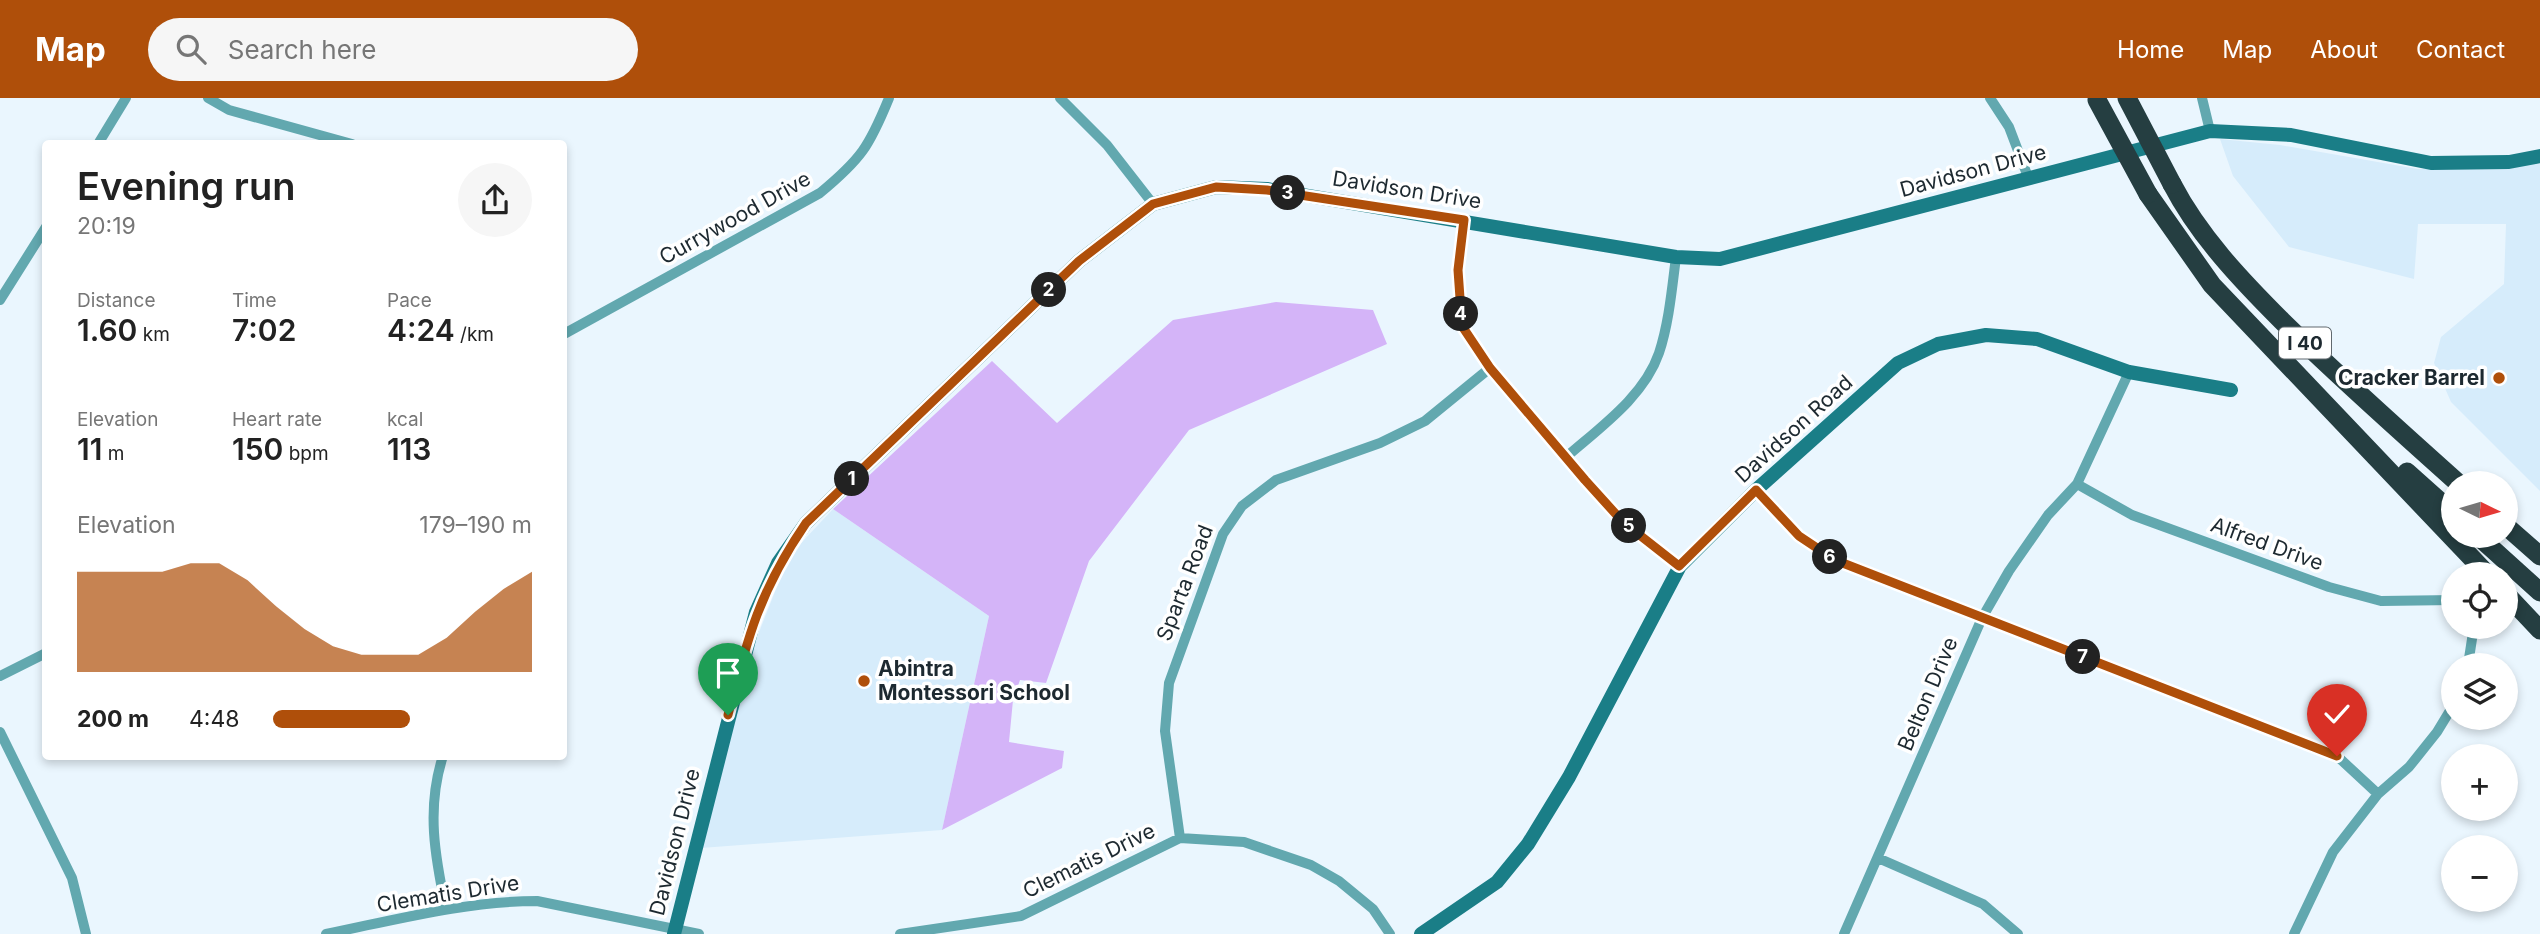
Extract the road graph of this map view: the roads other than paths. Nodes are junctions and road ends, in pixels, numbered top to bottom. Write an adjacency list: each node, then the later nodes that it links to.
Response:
1 (126, 98): 10 (street)
2 (208, 98): 11 (street)
3 (889, 98): 19 (street, Currywood Drive)
4 (1060, 98): 14 (street)
5 (1990, 98): 13 (street)
6 (2127, 98): 25 (highway, I 40, bridge)
7 (2202, 98): 9 (street)
8 (2096, 99): 22 (highway, I 40, bridge)
9 (2210, 131): 12 (street, Davidson Drive); 13 (street, Davidson Drive)
10 (100, 140)
11 (338, 140)
12 (2540, 156)
13 (2028, 177): 17 (street, Davidson Drive)
14 (1153, 204): 15 (street, Davidson Drive); 48 (street, Davidson Drive)
15 (1464, 220): 17 (street, Davidson Drive); 20 (street)
16 (42, 233): 18 (street)
17 (1676, 257): 24 (street)
18 (0, 300)
19 (567, 332)
20 (1490, 368): 24 (street); 45 (street, Sparta Road)
21 (2129, 372): 23 (street, Davidson Road); 26 (street, Belton Drive); 27 (street, Davidson Road)
22 (2303, 377): 28 (highway, I 40); 32 (highway)
23 (2231, 390)
24 (1565, 458): 33 (street)
25 (2445, 471)
26 (2077, 484): 35 (street, Alfred Drive); 37 (street, Belton Drive)
27 (1756, 490): 33 (street, Davidson Road); 37 (street)
28 (2441, 501)
29 (2518, 537): 31 (highway)
30 (2491, 548): 34 (highway)
31 (2540, 556)
32 (2476, 562)
33 (1679, 566): 54 (street, Davidson Road)
34 (2540, 592)
35 (2441, 600)
36 (2518, 607): 38 (highway)
37 (1982, 618): 44 (street); 46 (street, Belton Drive)
38 (2540, 630)
39 (42, 655): 40 (street)
40 (0, 676)
41 (2441, 725): 44 (street)
42 (0, 732): 49 (street)
43 (442, 760): 47 (street)
44 (2378, 794): 57 (street)
45 (1180, 838): 52 (street, Clematis Drive); 53 (street, Clematis Drive)
46 (1878, 858): 55 (street, Belton Drive); 56 (street)
47 (446, 909): 48 (street, Clematis Drive); 50 (street, Clematis Drive)
48 (675, 932): 51 (street, Clematis Drive)
49 (86, 934)
50 (326, 934)
51 (699, 934)
52 (900, 934)
53 (1391, 934)
54 (1421, 934)
55 (1844, 934)
56 (2018, 934)
57 (2294, 934)

